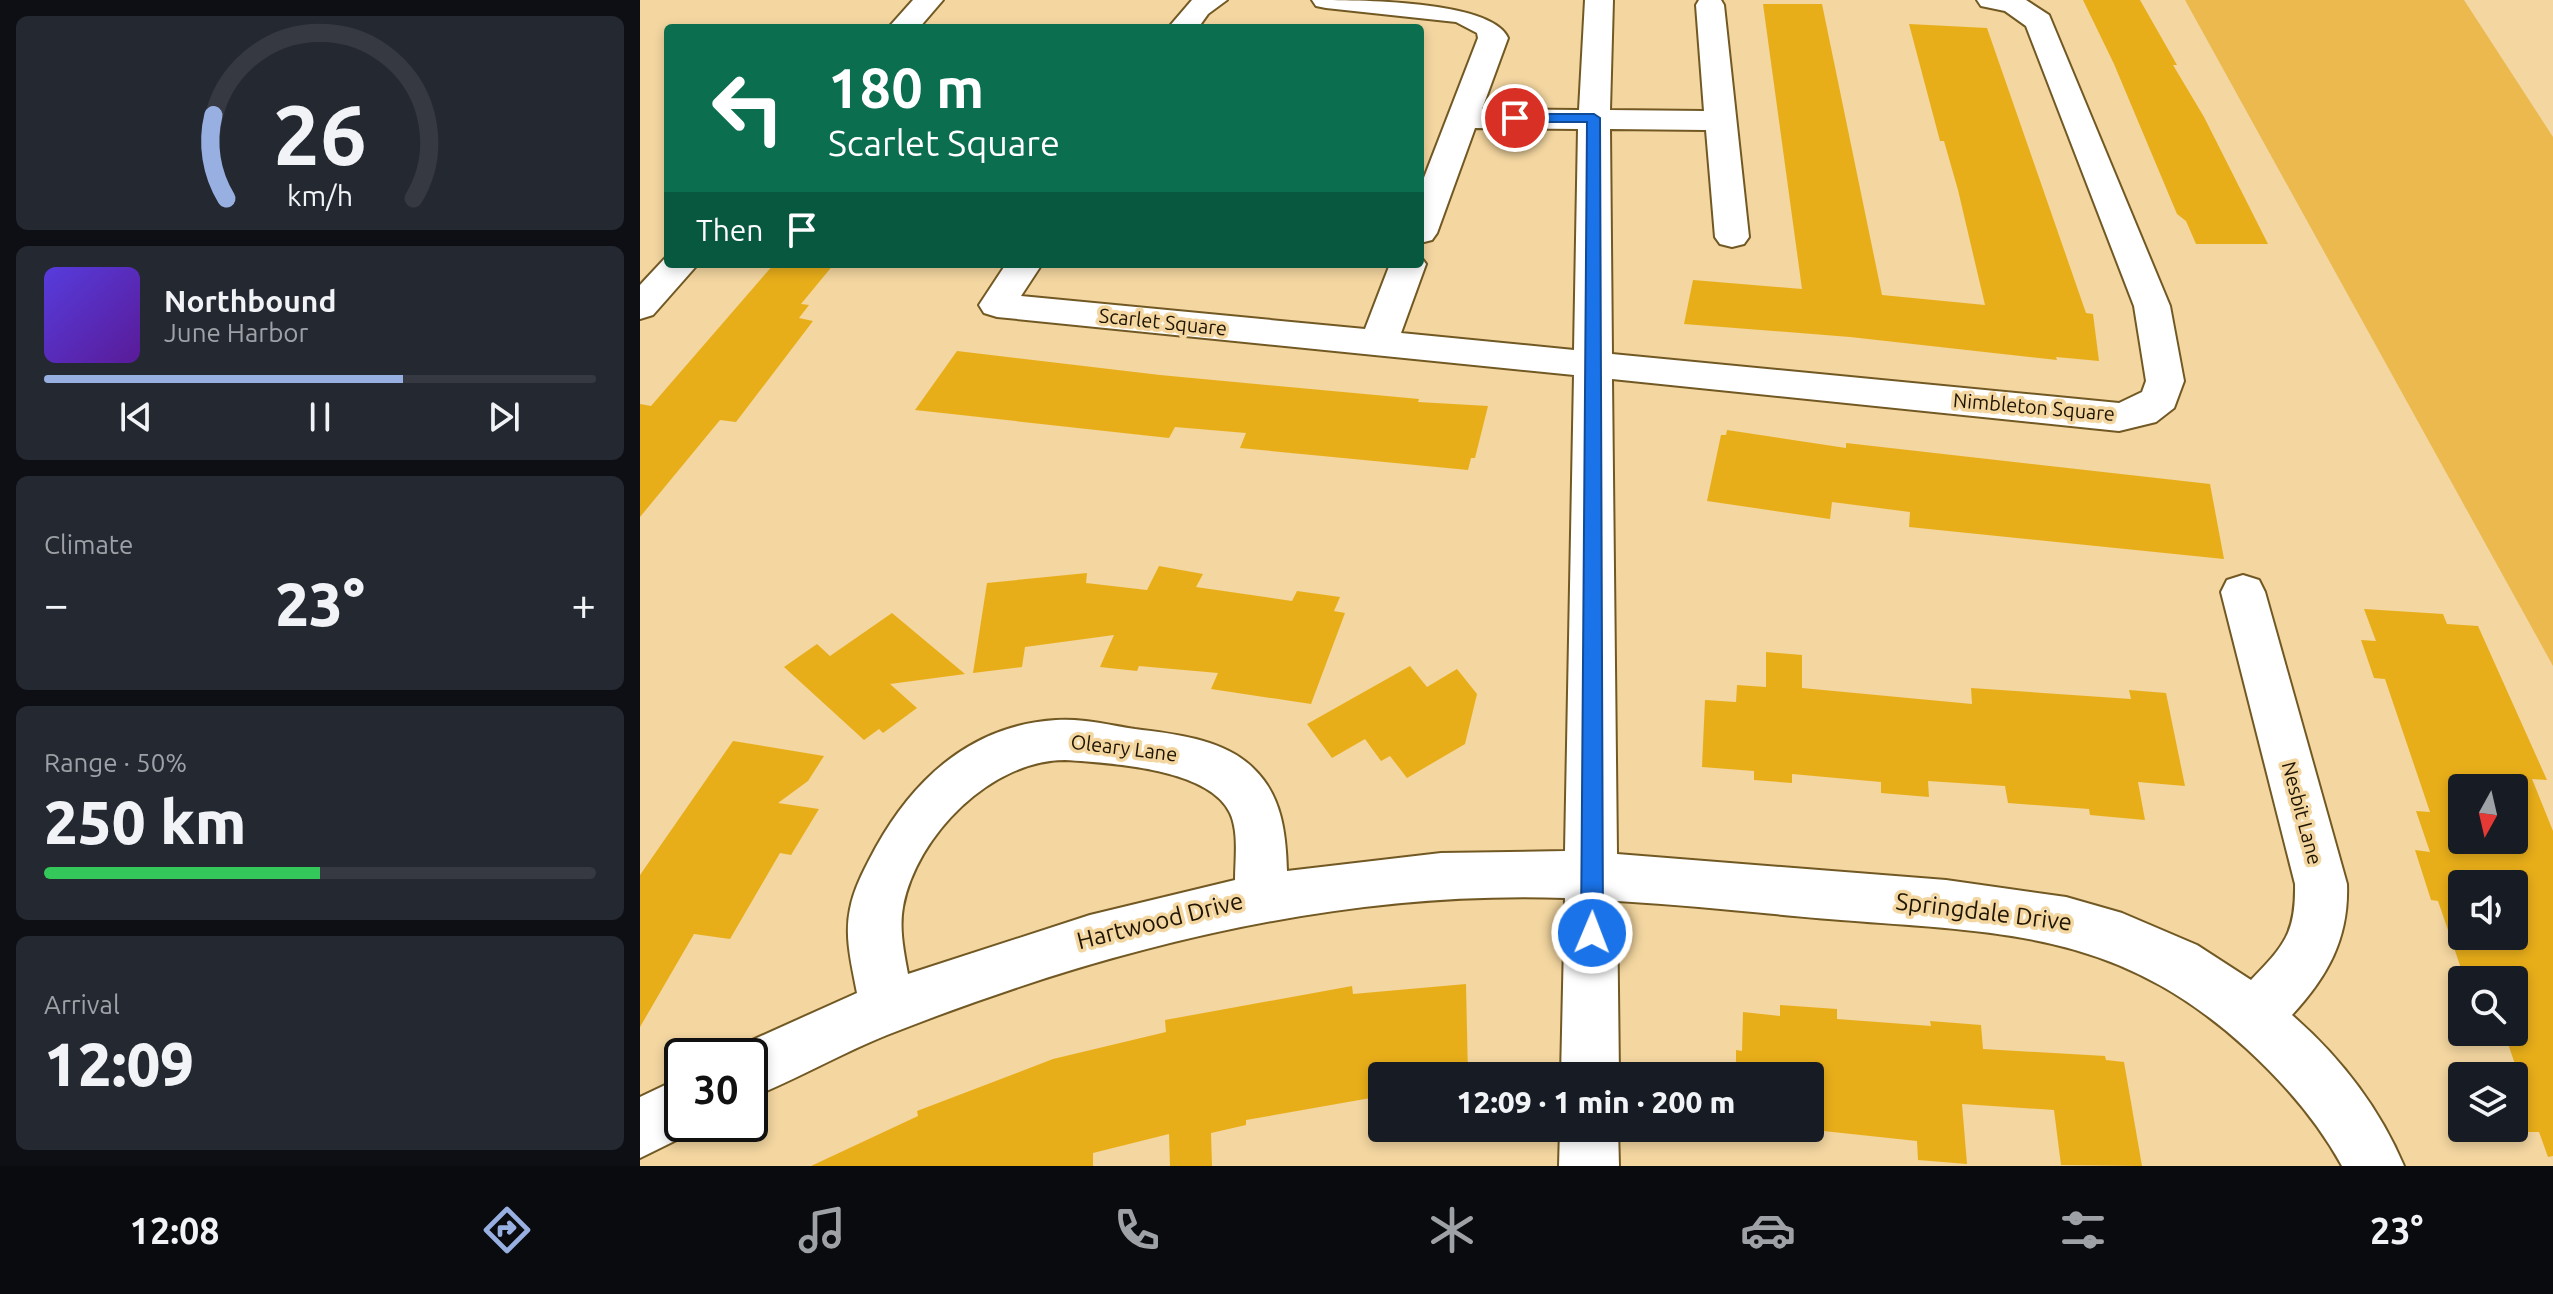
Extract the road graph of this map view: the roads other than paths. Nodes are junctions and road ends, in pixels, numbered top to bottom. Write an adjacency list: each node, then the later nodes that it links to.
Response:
1 (929, 0): 7 (street)
2 (1213, 0): 8 (street)
3 (1326, 0): 9 (street)
4 (1599, 0): 10 (street)
5 (1991, 0): 19 (street, Nimbleton Square)
6 (1710, 5): 11 (street)
7 (907, 24)
8 (1186, 24)
9 (1463, 118): 10 (street); 12 (street)
10 (1594, 118): 11 (street); 19 (street)
11 (1721, 121): 13 (street)
12 (1424, 222)
13 (1732, 237)
14 (676, 268): 17 (street)
15 (1021, 268): 18 (street, Scarlet Square)
16 (1406, 268): 18 (street)
17 (640, 307)
18 (1378, 344): 19 (street, Scarlet Square)
19 (1594, 365): 21 (street)
20 (2243, 592): 24 (street, Nesbit Lane)
21 (1592, 875): 22 (street, Hartwood Drive); 24 (street, Springdale Drive); 26 (street)
22 (1261, 897): 23 (street, Hartwood Drive); 23 (street, Oleary Lane)
23 (887, 1008): 25 (street, Hartwood Drive)
24 (2255, 1015): 31 (street, Springdale Drive)
25 (768, 1062)
26 (1590, 1062)
27 (664, 1116): 28 (street)
28 (640, 1129)
29 (1589, 1142): 30 (street)
30 (1589, 1166)
31 (2374, 1166)

